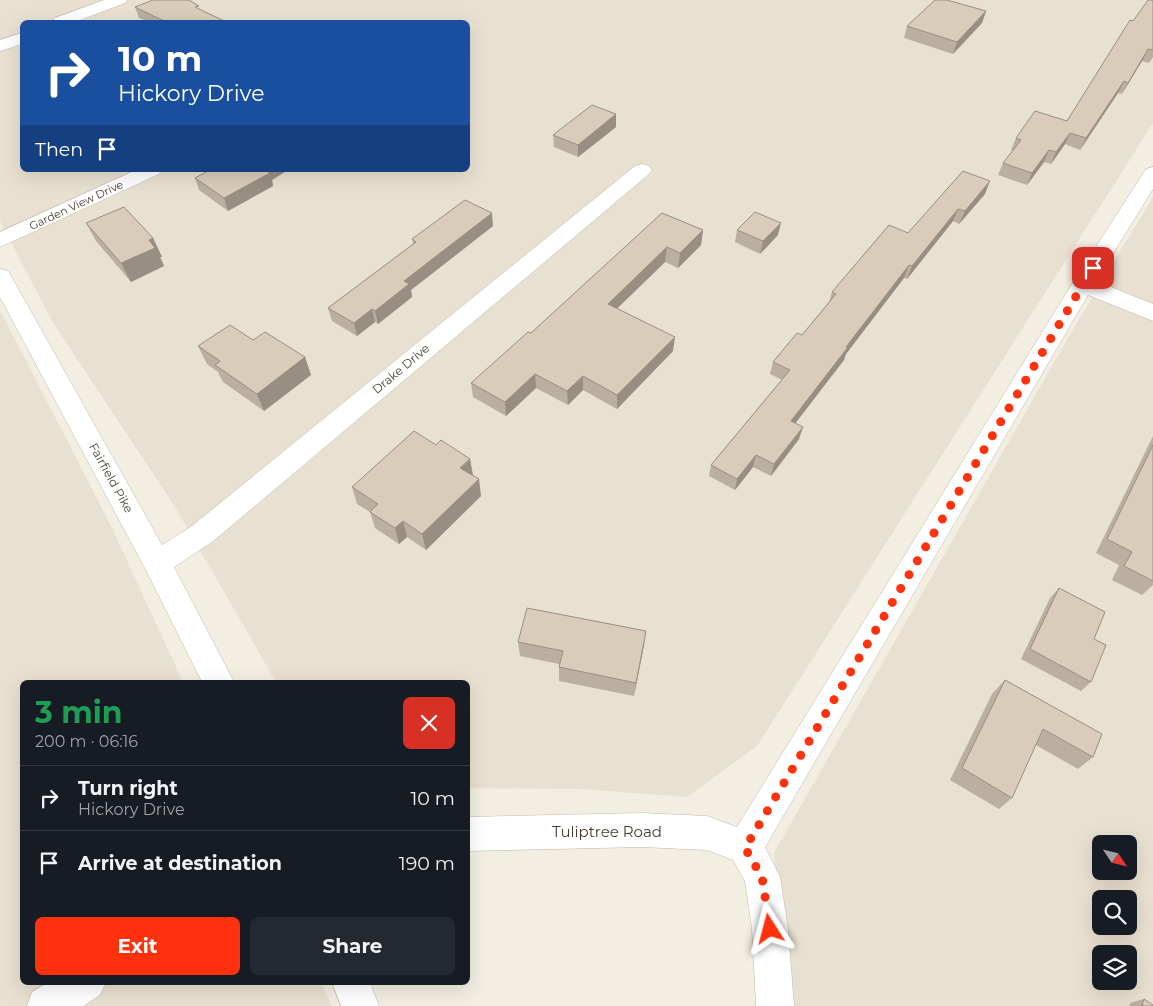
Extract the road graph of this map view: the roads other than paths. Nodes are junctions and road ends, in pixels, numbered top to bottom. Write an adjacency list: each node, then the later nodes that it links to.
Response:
1 (119, 0): 2 (street)
2 (66, 20)
3 (20, 39): 4 (street)
4 (0, 46)
5 (642, 170): 12 (street, Drake Drive)
6 (148, 172): 8 (street, Garden View Drive)
7 (1153, 172): 10 (street)
8 (0, 240)
9 (0, 276): 12 (street, Fairfield Pike)
10 (1083, 284): 11 (street); 15 (street)
11 (1153, 313)
12 (157, 564): 13 (street, Fairfield Pike)
13 (217, 680)
14 (470, 834): 15 (street, Tuliptree Road)
15 (745, 848): 20 (street)
16 (82, 985): 18 (street)
17 (352, 985): 19 (street)
18 (46, 1006)
19 (360, 1006)
20 (775, 1006)

